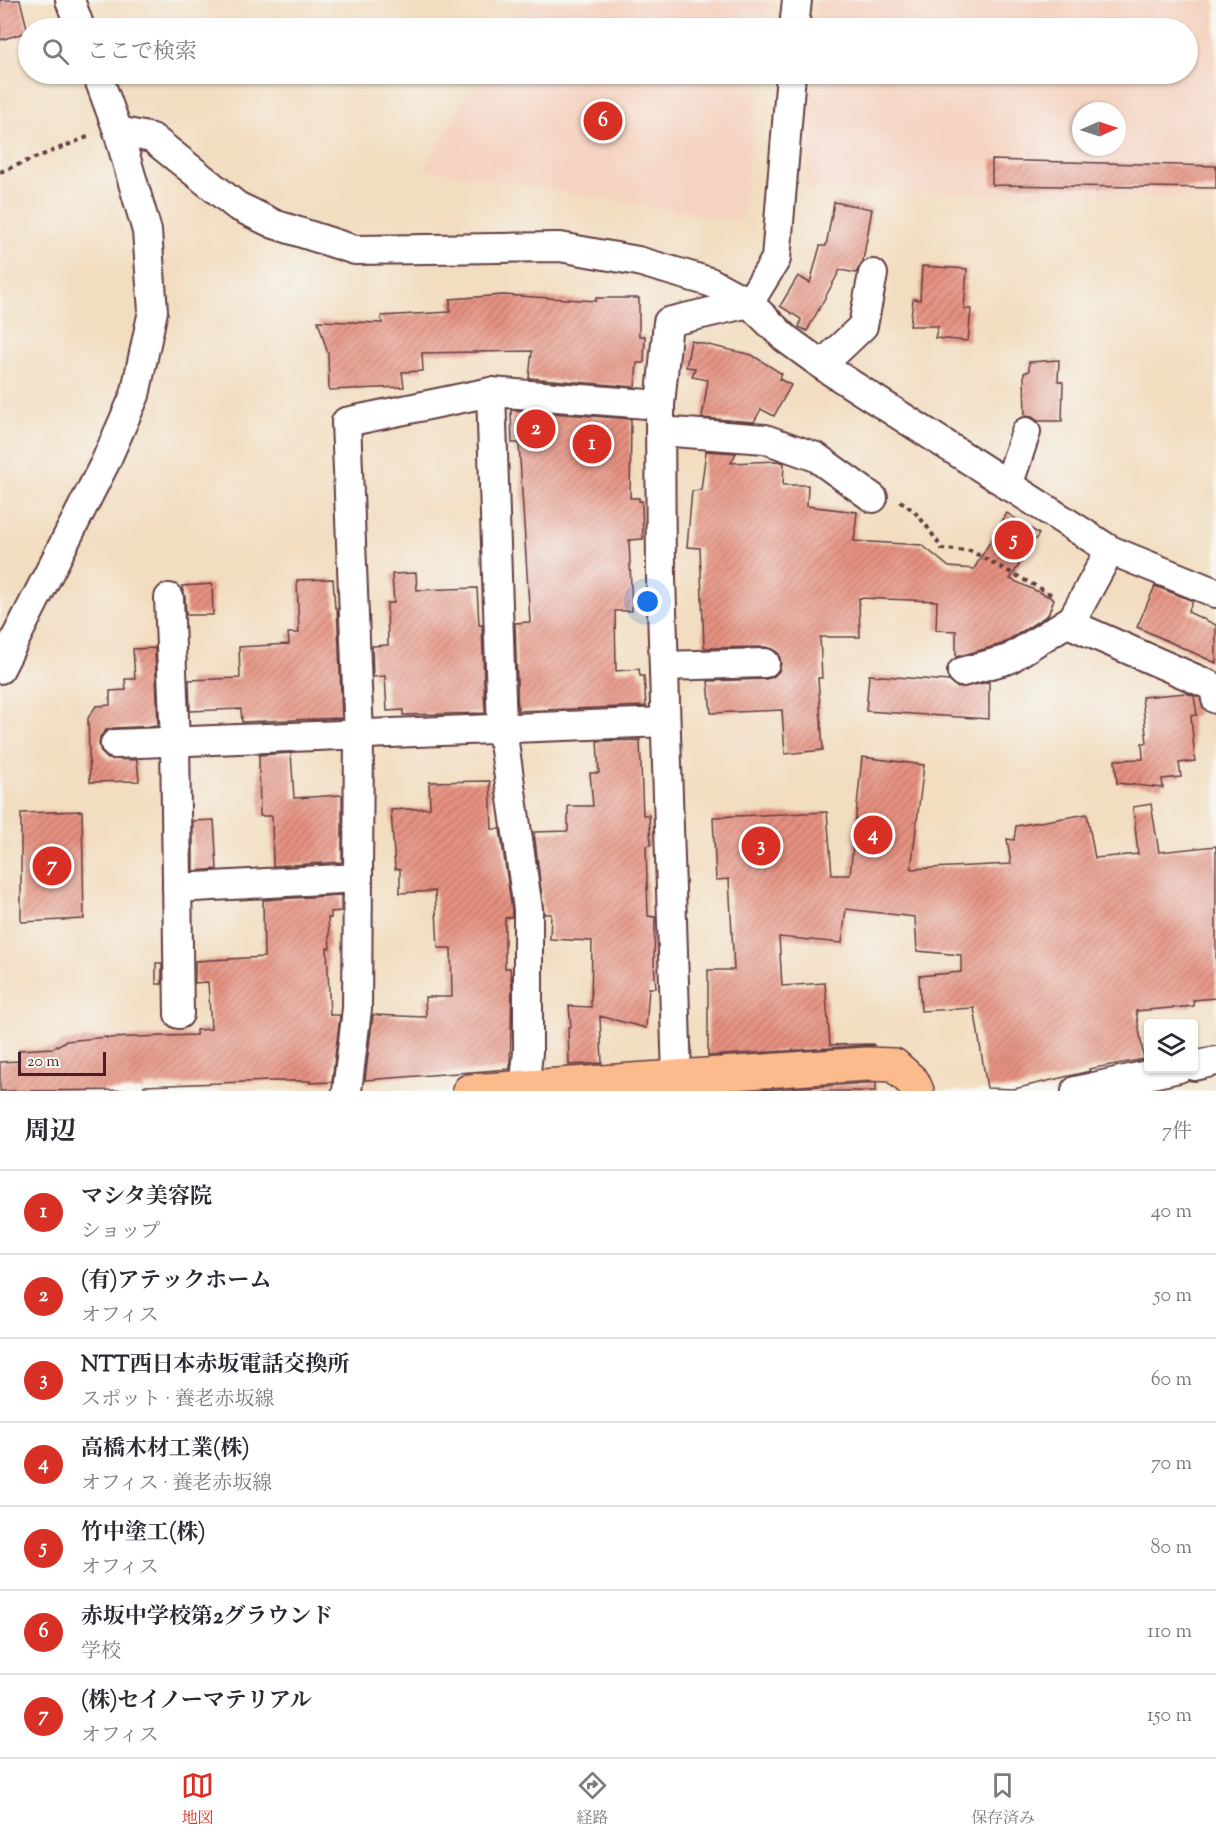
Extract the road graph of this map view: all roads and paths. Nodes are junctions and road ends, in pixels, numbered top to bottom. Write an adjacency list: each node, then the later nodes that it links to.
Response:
1 (70, 0): 3 (street)
2 (797, 0): 4 (street)
3 (76, 18)
4 (795, 18)
5 (101, 84): 7 (street)
6 (790, 84): 10 (street)
7 (117, 128): 8 (path); 10 (street); 23 (street)
8 (0, 172)
9 (873, 274): 11 (street)
10 (749, 303): 11 (street); 13 (street)
11 (822, 365): 15 (street)
12 (491, 392): 13 (street); 27 (street); 28 (street)
13 (660, 418): 16 (street); 22 (street)
14 (1026, 432): 15 (street)
15 (1008, 486): 17 (street)
16 (873, 498): 20 (path)
17 (1110, 550): 18 (street); 20 (street)
18 (1216, 593)
19 (169, 598): 29 (street)
20 (1076, 614): 24 (street); 25 (street)
21 (765, 663): 22 (street)
22 (664, 666): 26 (street)
23 (0, 669)
24 (962, 672)
25 (1216, 699)
26 (664, 722): 27 (street); 37 (street)
27 (502, 729): 28 (street); 39 (street)
28 (359, 736): 29 (street); 31 (street)
29 (175, 743): 30 (street); 32 (street)
30 (115, 744)
31 (358, 878): 32 (street); 40 (street)
32 (177, 888): 33 (street)
33 (179, 1014)
34 (1216, 1061): 35 (street)
35 (1198, 1065)
36 (1157, 1073): 43 (street)
37 (677, 1077): 38 (main road); 42 (main road)
38 (612, 1086): 39 (main road)
39 (525, 1089): 41 (main road)
40 (346, 1091)
41 (469, 1091)
42 (917, 1091)
43 (1076, 1091)

